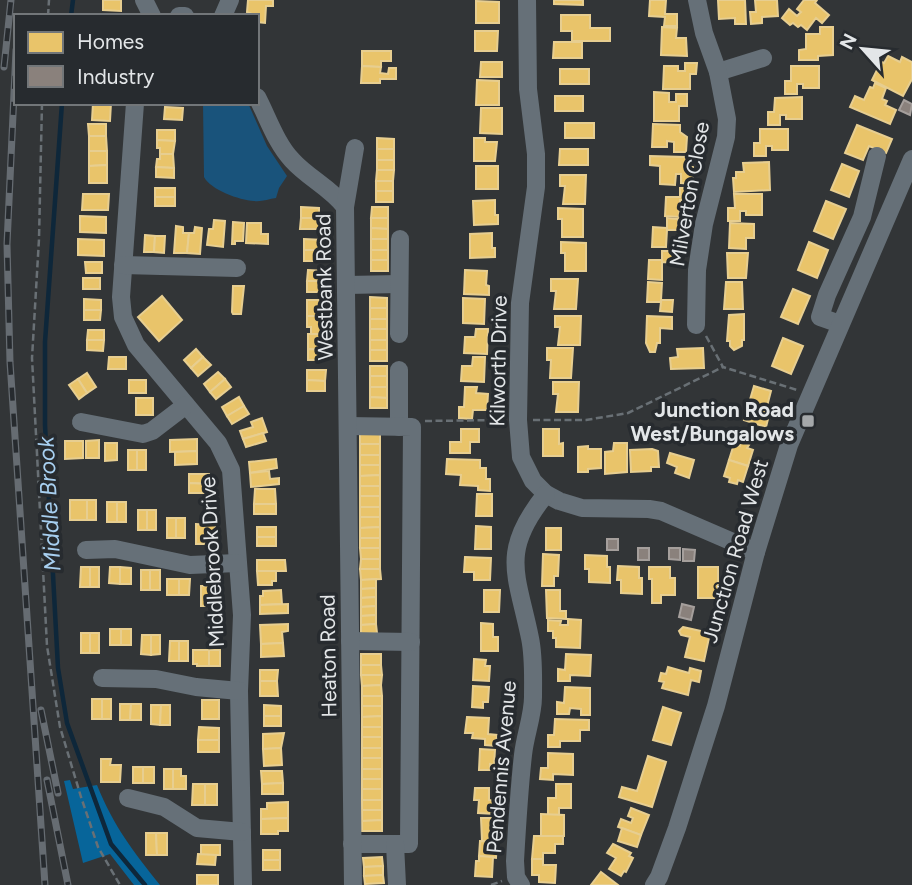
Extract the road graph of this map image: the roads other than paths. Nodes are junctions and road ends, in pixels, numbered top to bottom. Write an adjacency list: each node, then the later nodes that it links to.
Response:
1 (527, 0): 26 (street, Kilworth Drive)
2 (697, 0): 4 (street, Milverton Close)
3 (763, 58): 4 (street)
4 (718, 72): 19 (street, Milverton Close)
5 (259, 101): 12 (street)
6 (135, 105): 14 (street, Middlebrook Drive)
7 (355, 148): 12 (street, Westbank Road)
8 (877, 156): 10 (street)
9 (912, 159): 11 (street, Junction Road West)
10 (872, 175): 11 (street); 18 (street)
11 (900, 186): 18 (street, Junction Road West)
12 (345, 207): 17 (street, Westbank Road)
13 (400, 239): 16 (street)
14 (123, 265): 15 (street); 22 (street, Middlebrook Drive)
15 (237, 268)
16 (399, 284): 17 (street); 20 (street)
17 (347, 285): 24 (street, Westbank Road)
18 (840, 324): 28 (street, Junction Road West)
19 (696, 325)
20 (399, 334)
21 (398, 370): 25 (street)
22 (186, 405): 23 (street); 29 (street, Middlebrook Drive)
23 (81, 422)
24 (348, 426): 25 (street); 30 (street, Heaton Road)
25 (405, 427): 31 (street)
26 (546, 494): 28 (street); 41 (street, Pendennis Avenue)
27 (94, 545): 29 (street)
28 (756, 552): 42 (street, Junction Road West)
29 (237, 563): 33 (street, Middlebrook Drive)
30 (350, 640): 31 (street); 36 (street, Heaton Road)
31 (411, 642): 37 (street)
32 (102, 678): 33 (street)
33 (239, 691): 35 (street, Middlebrook Drive)
34 (128, 798): 35 (street)
35 (242, 832): 38 (street, Middlebrook Drive)
36 (352, 844): 37 (street); 39 (street, Heaton Road)
37 (395, 844): 40 (street)
38 (243, 885)
39 (353, 885)
40 (397, 885)
41 (521, 885)
42 (654, 885)

